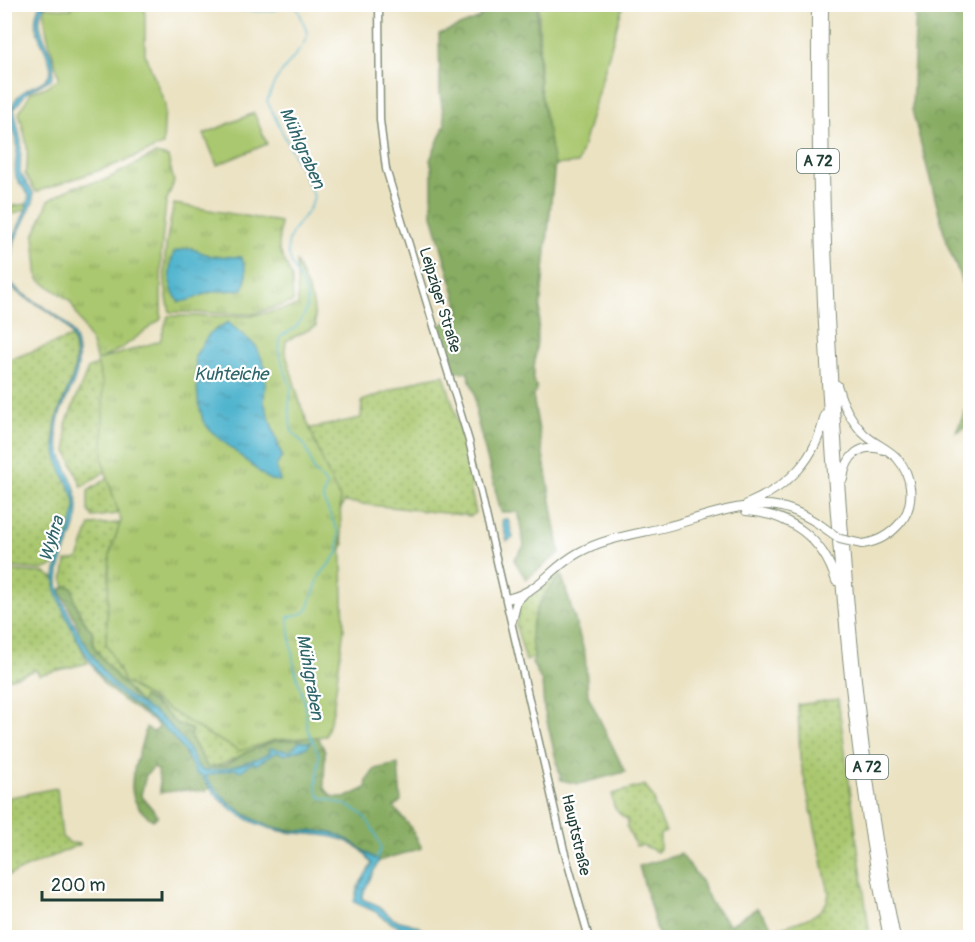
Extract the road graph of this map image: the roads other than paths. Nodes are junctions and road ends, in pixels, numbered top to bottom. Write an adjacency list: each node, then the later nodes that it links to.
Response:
1 (379, 4): 11 (street, Leipziger Straße)
2 (816, 4): 5 (highway, A 72)
3 (824, 4): 4 (highway, A 72)
4 (832, 360): 6 (highway); 7 (highway, A 72)
5 (827, 404): 8 (highway); 10 (highway, A 72)
6 (889, 452): 7 (highway); 8 (highway, bridge)
7 (840, 492): 15 (highway, A 72)
8 (732, 510): 9 (highway); 10 (highway)
9 (524, 594): 11 (highway); 12 (highway)
10 (841, 596): 14 (highway, A 72)
11 (507, 599): 12 (street, Leipziger Straße)
12 (512, 621): 13 (street, Hauptstraße)
13 (589, 938)
14 (888, 938)
15 (896, 938)

